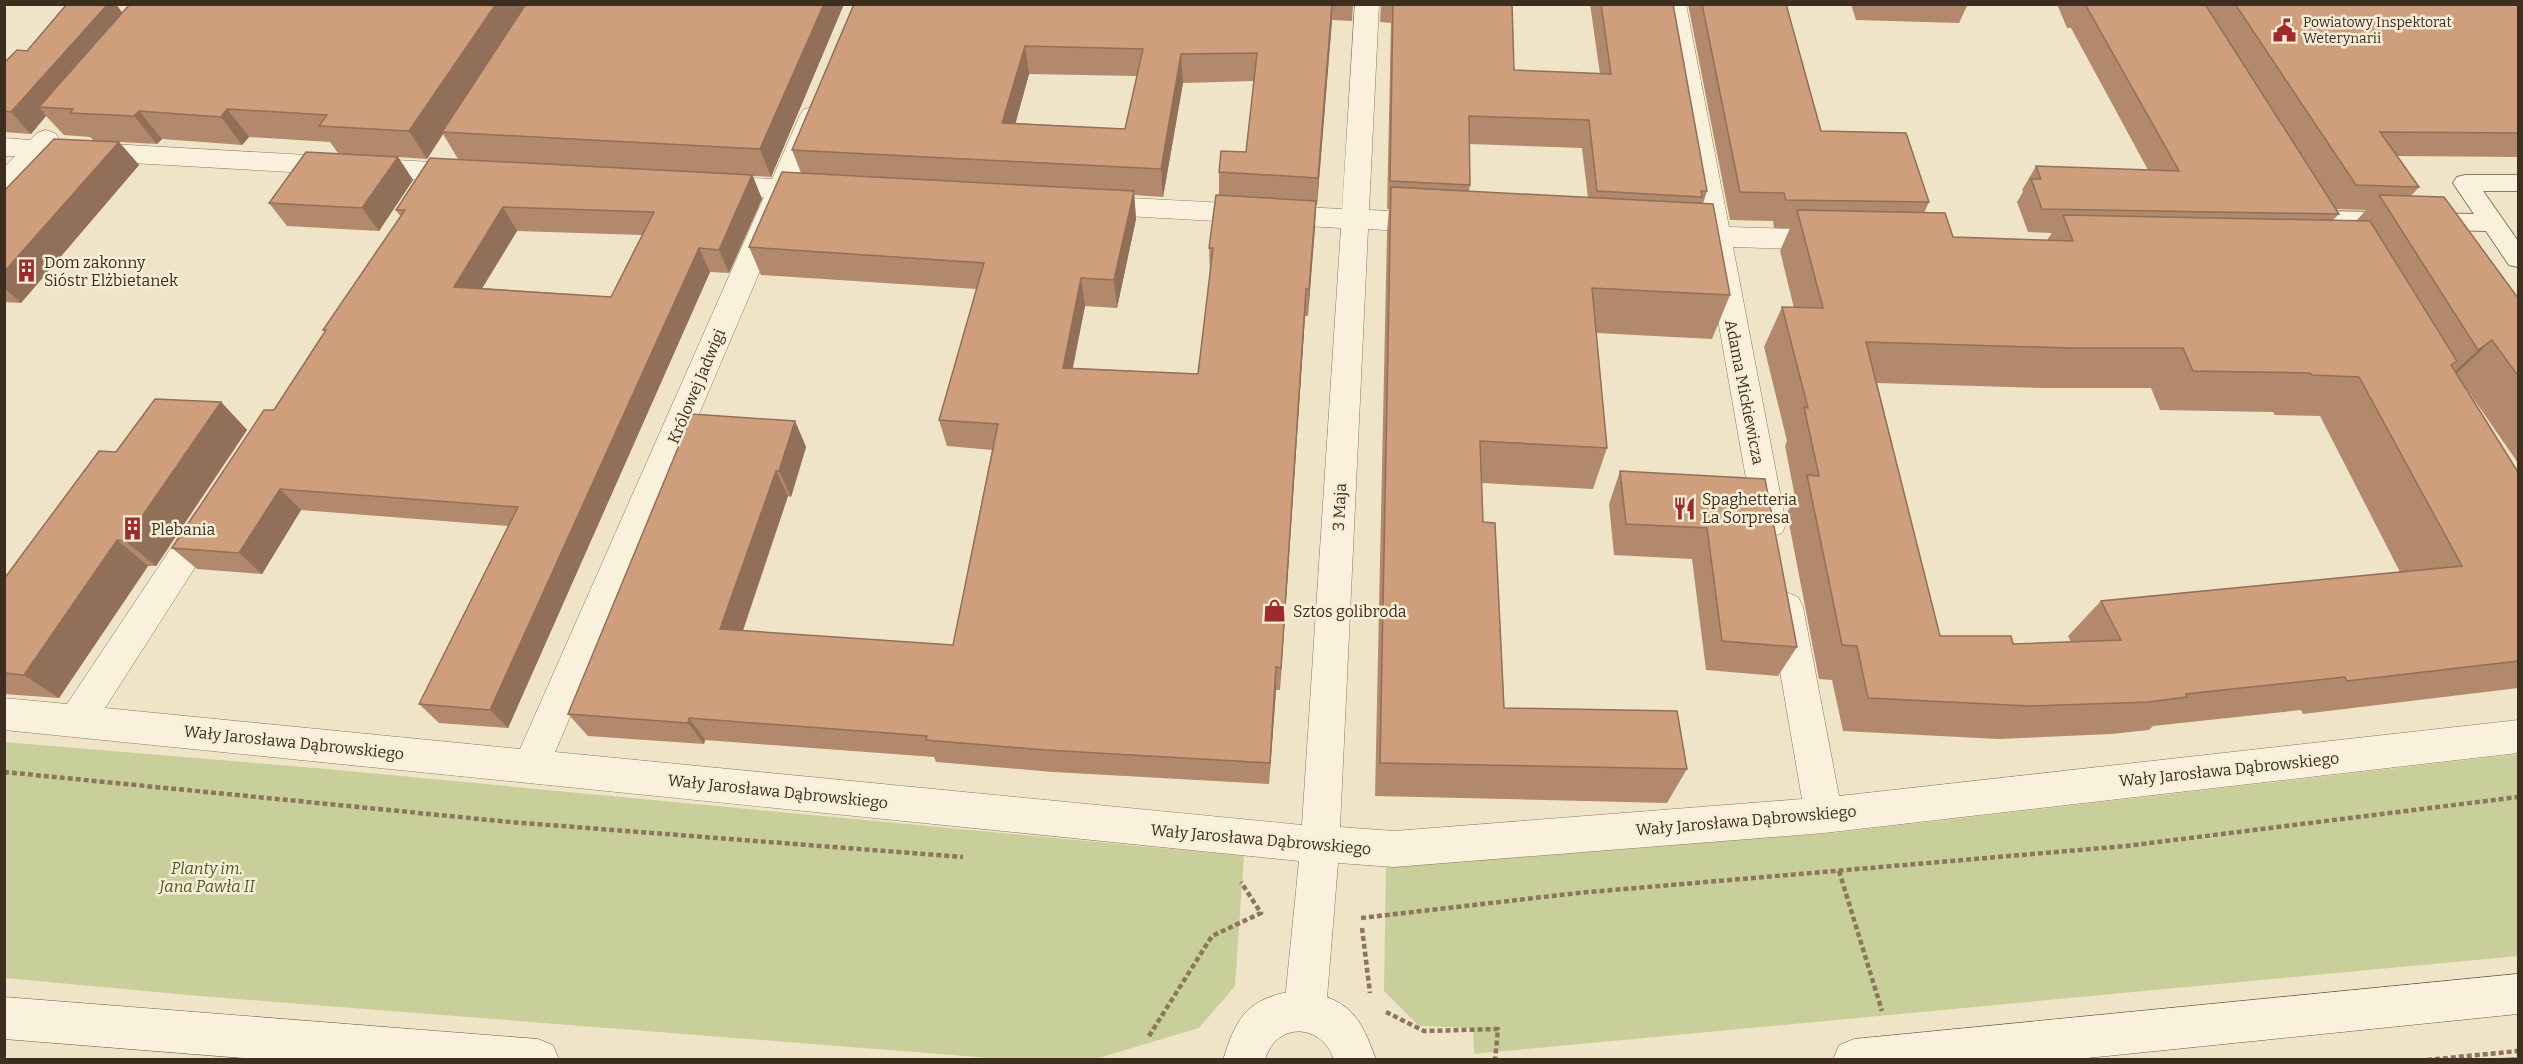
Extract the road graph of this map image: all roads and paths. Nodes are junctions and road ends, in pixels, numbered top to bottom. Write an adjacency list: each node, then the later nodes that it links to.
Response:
1 (1367, 4): 18 (street, 3 Maja)
2 (1674, 4): 22 (street, Adama Mickiewicza)
3 (823, 91): 13 (street, Królowej Jadwigi)
4 (60, 123): 7 (street)
5 (454, 141): 8 (street)
6 (4, 147): 7 (street)
7 (37, 150): 8 (street); 11 (street)
8 (435, 171): 9 (street); 15 (street)
9 (494, 174)
10 (2518, 183): 19 (lane)
11 (4, 184)
12 (686, 184): 13 (street)
13 (782, 188): 14 (street); 30 (street, Królowej Jadwigi)
14 (842, 192)
15 (415, 201)
16 (1069, 204): 18 (street)
17 (2319, 209): 19 (lane); 24 (street)
18 (1356, 220): 20 (street); 34 (street, 3 Maja)
19 (2492, 223): 25 (lane)
20 (1461, 225)
21 (1647, 234): 22 (street)
22 (1716, 238): 23 (street); 33 (street, Adama Mickiewicza)
23 (1858, 240)
24 (2342, 250)
25 (2518, 259)
26 (220, 501): 28 (street)
27 (4, 714): 28 (street, Wały Jarosława Dąbrowskiego)
28 (77, 720): 30 (street, Wały Jarosława Dąbrowskiego)
29 (2518, 737): 33 (street, Wały Jarosława Dąbrowskiego)
30 (531, 766): 34 (street, Wały Jarosława Dąbrowskiego)
31 (4, 772): 35 (path)
32 (2518, 797): 36 (path)
33 (1824, 815): 34 (street, Wały Jarosława Dąbrowskiego)
34 (1320, 845): 41 (street, 3 Maja)
35 (969, 858)
36 (1839, 871): 39 (path); 45 (path)
37 (1239, 879): 43 (path)
38 (2518, 994): 45 (street)
39 (1371, 1004)
40 (1382, 1009): 49 (path)
41 (1305, 1010): 47 (street); 48 (street)
42 (4, 1018): 46 (street)
43 (1149, 1035)
44 (2518, 1051): 51 (path)
45 (1898, 1056): 50 (street)
46 (538, 1059)
47 (1244, 1059)
48 (1355, 1059)
49 (1495, 1059)
50 (1854, 1059)
51 (2427, 1059)

